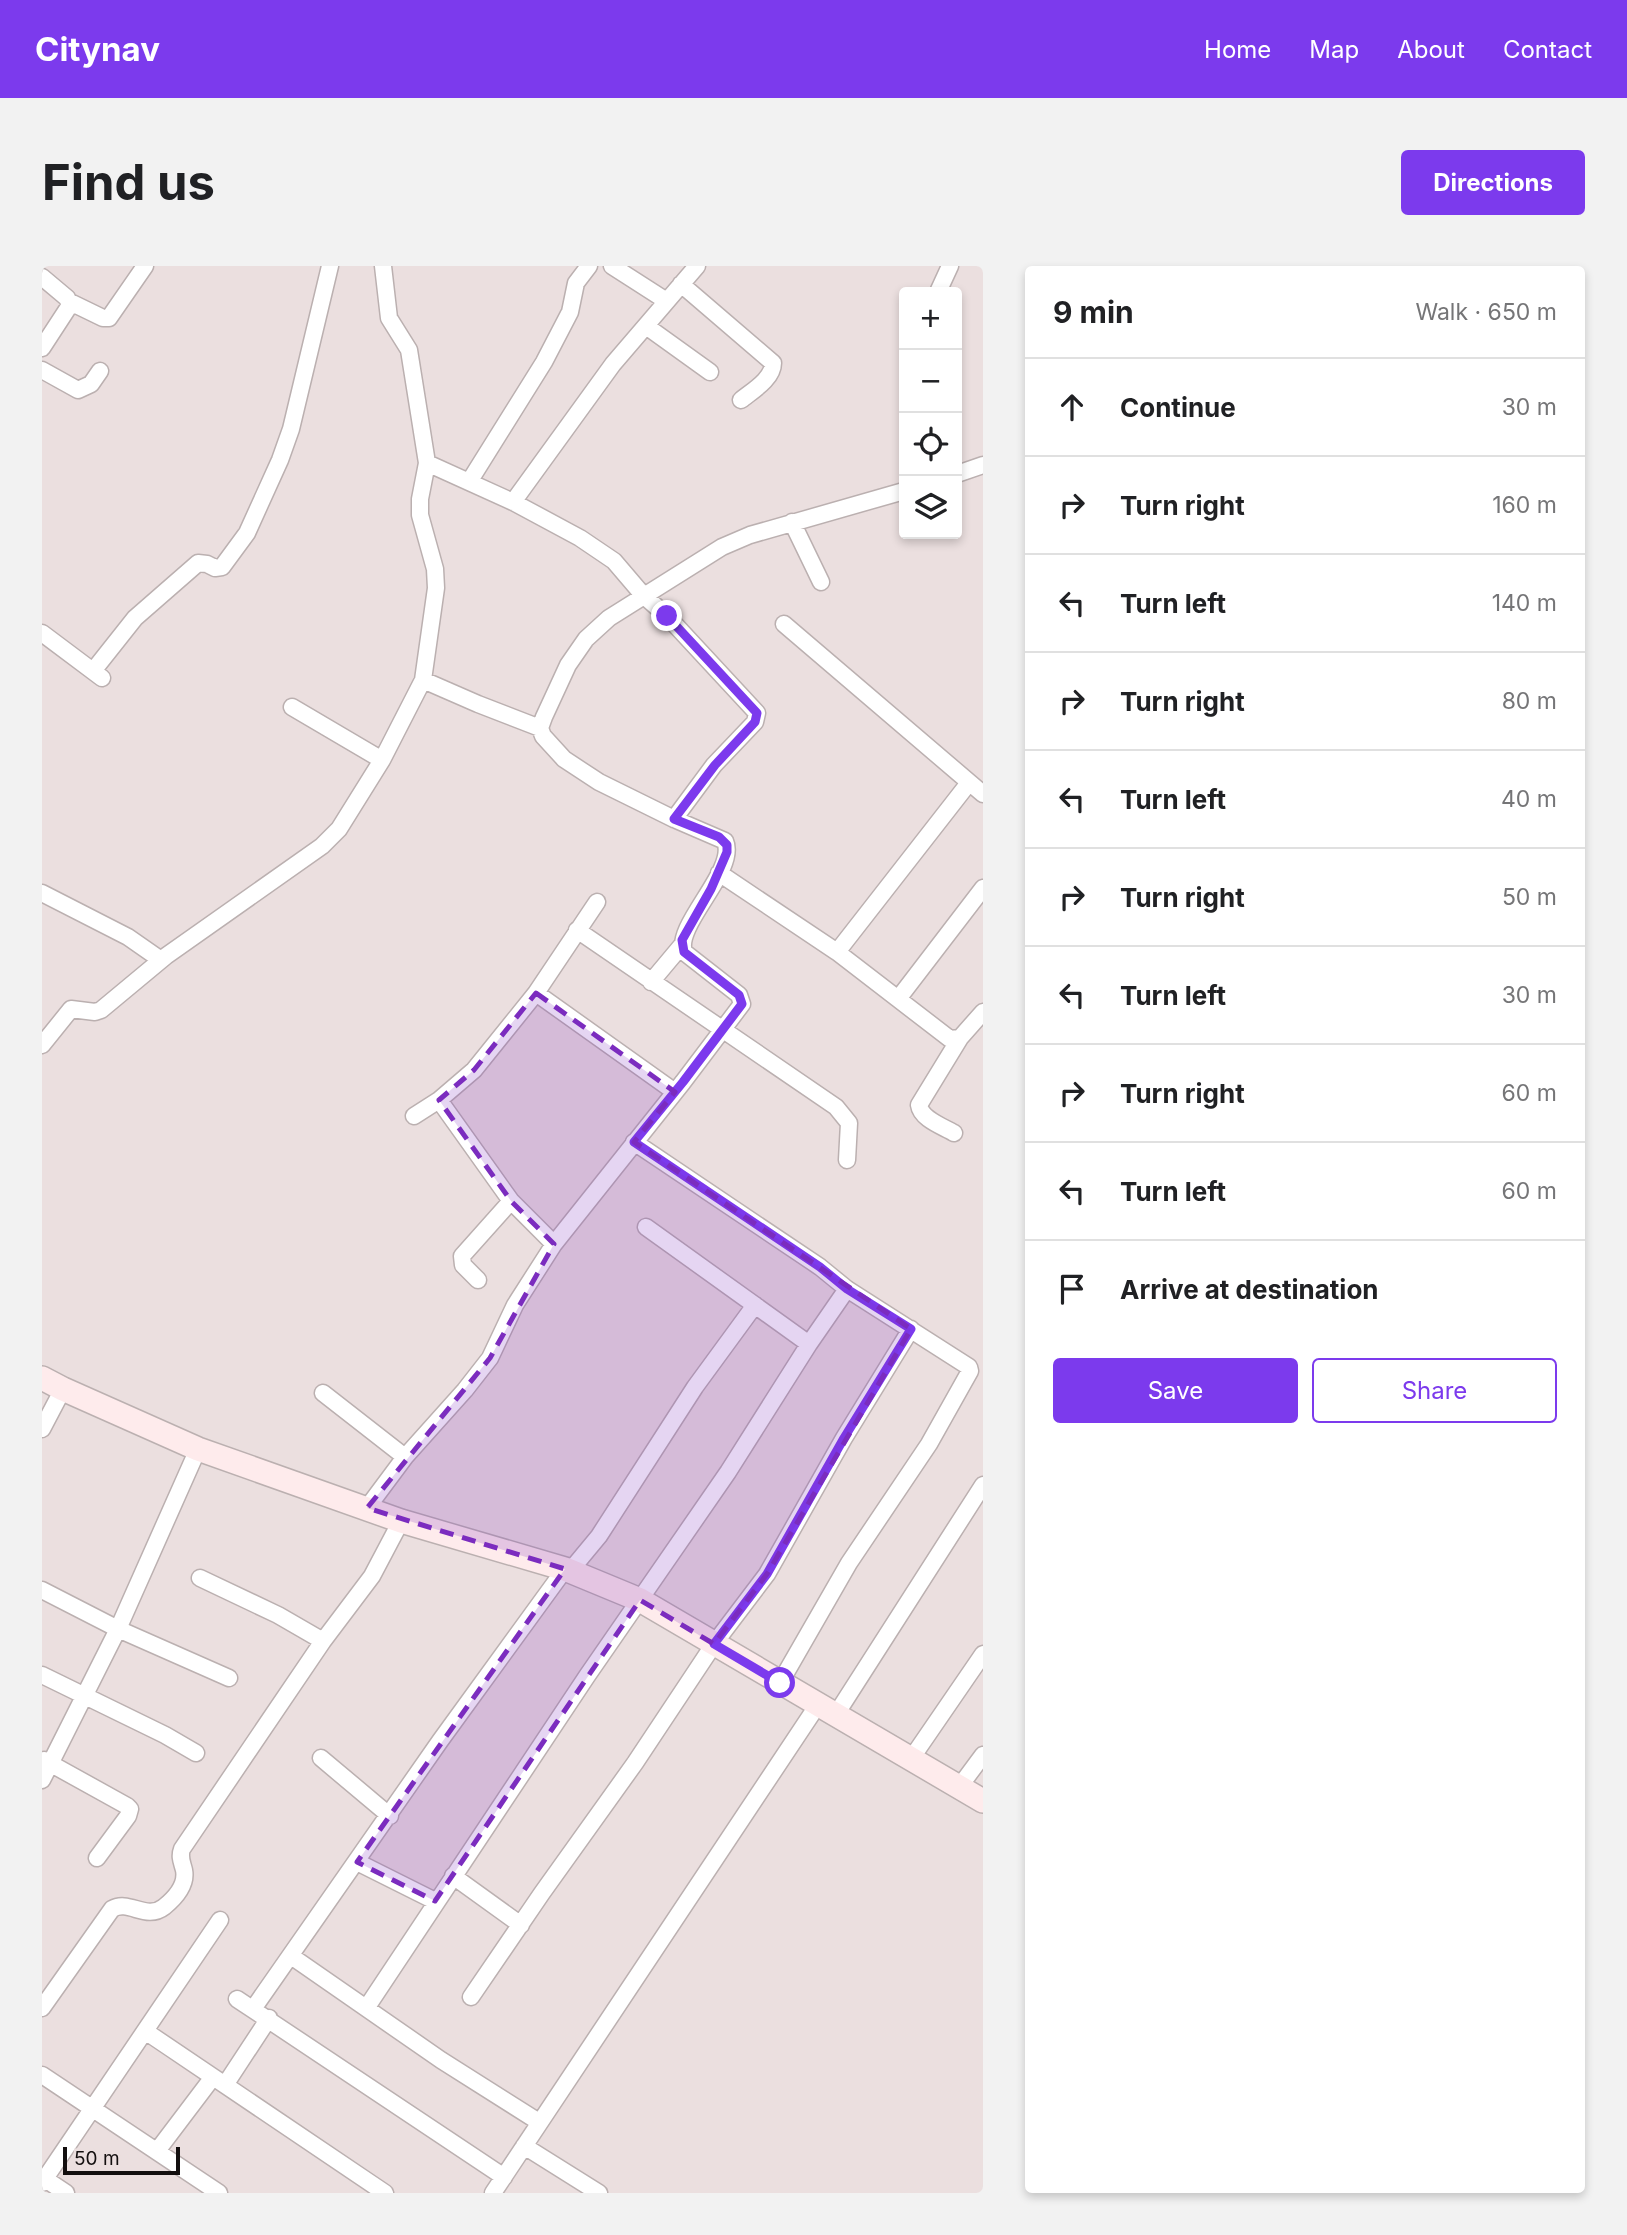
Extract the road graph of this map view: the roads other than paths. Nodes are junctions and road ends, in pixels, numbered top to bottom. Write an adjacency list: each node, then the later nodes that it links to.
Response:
1 (145, 266): 12 (street)
2 (330, 266): 29 (street)
3 (383, 266): 19 (street)
4 (589, 266): 22 (street)
5 (612, 266): 11 (street)
6 (697, 266): 9 (street)
7 (950, 266): 10 (street)
8 (42, 277): 12 (street)
9 (681, 284): 11 (street); 18 (street)
10 (940, 287)
11 (665, 300): 13 (street)
12 (70, 302): 14 (street)
13 (646, 326): 17 (street); 24 (street)
14 (42, 348)
15 (42, 370): 16 (street)
16 (100, 371)
17 (710, 372)
18 (741, 400)
19 (427, 463): 22 (street); 30 (street)
20 (983, 465): 21 (street)
21 (962, 472)
22 (470, 482): 24 (street)
23 (899, 492): 25 (street)
24 (513, 502): 27 (street)
25 (792, 522): 26 (street); 27 (street)
26 (821, 582)
27 (643, 595): 32 (street); 36 (street)
28 (784, 624): 34 (street)
29 (42, 633)
30 (423, 680): 32 (street); 33 (street)
31 (292, 707): 33 (street)
32 (540, 728): 36 (street)
33 (382, 760): 44 (street)
34 (968, 783): 35 (street); 43 (street)
35 (983, 794)
36 (674, 819): 37 (street)
37 (719, 873): 42 (street); 43 (street)
38 (983, 888): 47 (street)
39 (42, 893): 44 (street)
40 (597, 902): 41 (street)
41 (578, 930): 45 (street); 46 (street)
42 (682, 946): 45 (street); 49 (street)
43 (837, 953): 47 (street)
44 (161, 960): 51 (street)
45 (651, 982): 49 (street)
46 (536, 993): 52 (street); 53 (street)
47 (898, 999): 50 (street)
48 (983, 1012): 50 (street)
49 (721, 1030): 52 (street); 57 (street)
50 (960, 1038): 55 (street)
51 (42, 1045)
52 (674, 1092): 56 (street)
53 (439, 1100): 54 (street); 58 (street)
54 (414, 1116)
55 (954, 1133)
56 (634, 1142): 60 (street); 62 (street)
57 (847, 1160)
58 (511, 1200): 60 (street); 61 (street)
59 (646, 1227): 63 (street)
60 (554, 1244): 71 (street)
61 (478, 1280)
62 (847, 1289): 64 (street); 65 (street)
63 (755, 1306): 65 (street); 75 (street)
64 (911, 1329): 81 (street); 85 (street)
65 (809, 1344): 78 (street)
66 (42, 1377): 67 (street)
67 (63, 1389): 69 (street); 70 (street)
68 (323, 1393): 71 (street)
69 (42, 1429)
70 (198, 1448): 73 (street); 79 (street)
71 (405, 1457): 73 (street)
72 (983, 1485): 87 (street)
73 (367, 1508): 74 (street)
74 (401, 1521): 75 (street); 80 (street)
75 (568, 1570): 78 (street); 96 (street)
76 (200, 1578): 80 (street)
77 (42, 1590): 79 (street)
78 (640, 1600): 81 (street); 99 (street)
79 (118, 1629): 84 (street); 86 (street)
80 (323, 1641): 106 (street)
81 (714, 1644): 85 (street); 102 (street)
82 (983, 1654): 91 (street)
83 (42, 1675): 86 (street)
84 (229, 1678)
85 (780, 1683): 87 (street)
86 (85, 1695): 88 (street); 92 (street)
87 (826, 1711): 91 (street); 114 (street)
88 (196, 1753)
89 (983, 1755): 94 (street)
90 (321, 1758): 96 (street)
91 (911, 1759): 94 (street)
92 (47, 1761): 93 (street); 97 (street)
93 (42, 1780)
94 (960, 1786): 95 (street)
95 (983, 1801)
96 (390, 1815): 98 (street)
97 (97, 1858)
98 (356, 1862): 100 (street); 103 (street)
99 (453, 1876): 100 (street); 102 (street)
100 (435, 1900): 107 (street)
101 (220, 1920): 110 (street)
102 (520, 1925): 104 (street)
103 (291, 1956): 107 (street); 108 (street)
104 (471, 1997)
105 (237, 1999): 108 (street)
106 (43, 2005)
107 (366, 2007): 114 (street)
108 (253, 2009): 109 (street)
109 (269, 2018): 112 (street); 117 (street)
110 (145, 2031): 112 (street); 113 (street)
111 (42, 2075): 113 (street)
112 (219, 2081): 116 (street); 121 (street)
113 (94, 2108): 116 (street); 118 (street)
114 (539, 2122): 115 (street)
115 (524, 2146): 117 (street); 123 (street)
116 (157, 2151): 120 (street)
117 (504, 2176): 122 (street)
118 (43, 2181): 119 (street)
119 (66, 2193)
120 (219, 2193)
121 (385, 2193)
122 (493, 2193)
123 (598, 2193)

